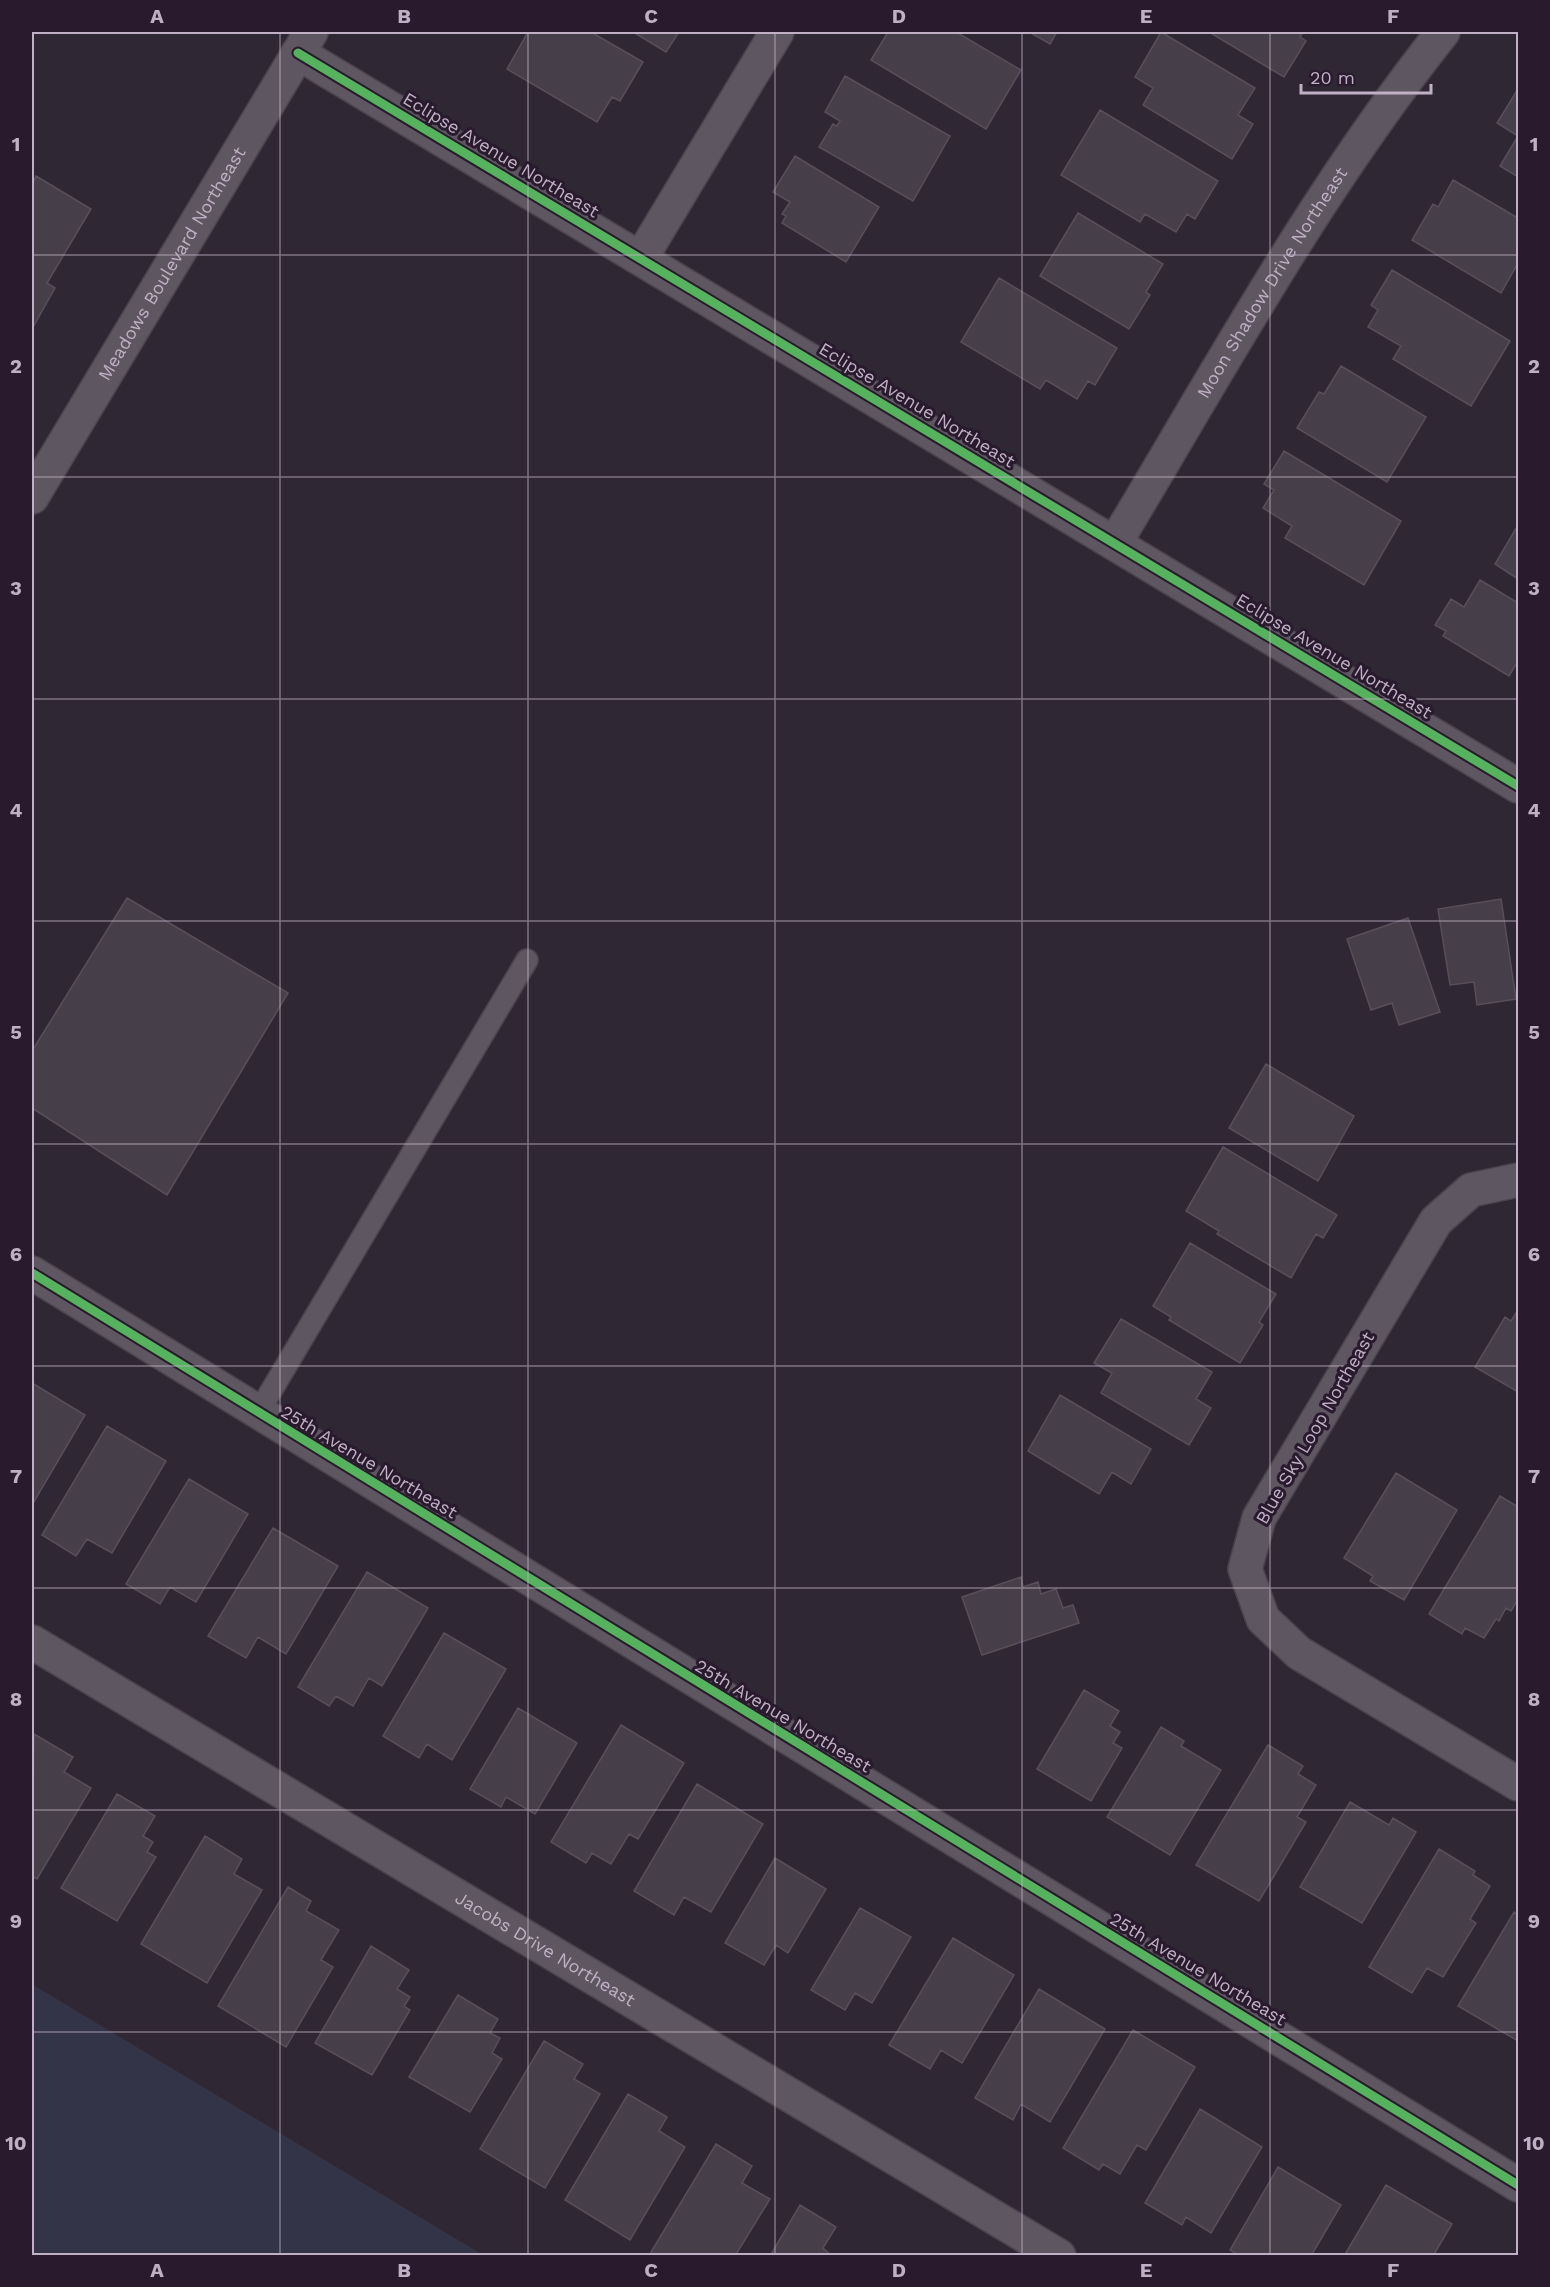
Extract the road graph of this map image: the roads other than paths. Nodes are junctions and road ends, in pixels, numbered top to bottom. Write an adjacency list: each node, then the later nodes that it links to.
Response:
1 (777, 32): 4 (street)
2 (1443, 32): 6 (street, Moon Shadow Drive Northeast)
3 (305, 42): 4 (street, Eclipse Avenue Northeast); 5 (street, Meadows Boulevard Northeast)
4 (641, 258): 6 (street, Eclipse Avenue Northeast)
5 (32, 497)
6 (1115, 543): 7 (street, Eclipse Avenue Northeast)
7 (1518, 786)
8 (528, 960): 11 (lane)
9 (1518, 1180): 13 (street, Blue Sky Loop Northeast)
10 (32, 1273): 11 (street, 25th Avenue Northeast)
11 (258, 1413): 14 (street, 25th Avenue Northeast)
12 (32, 1642): 15 (street, Jacobs Drive Northeast)
13 (1518, 1784)
14 (1518, 2185)
15 (1059, 2256)

